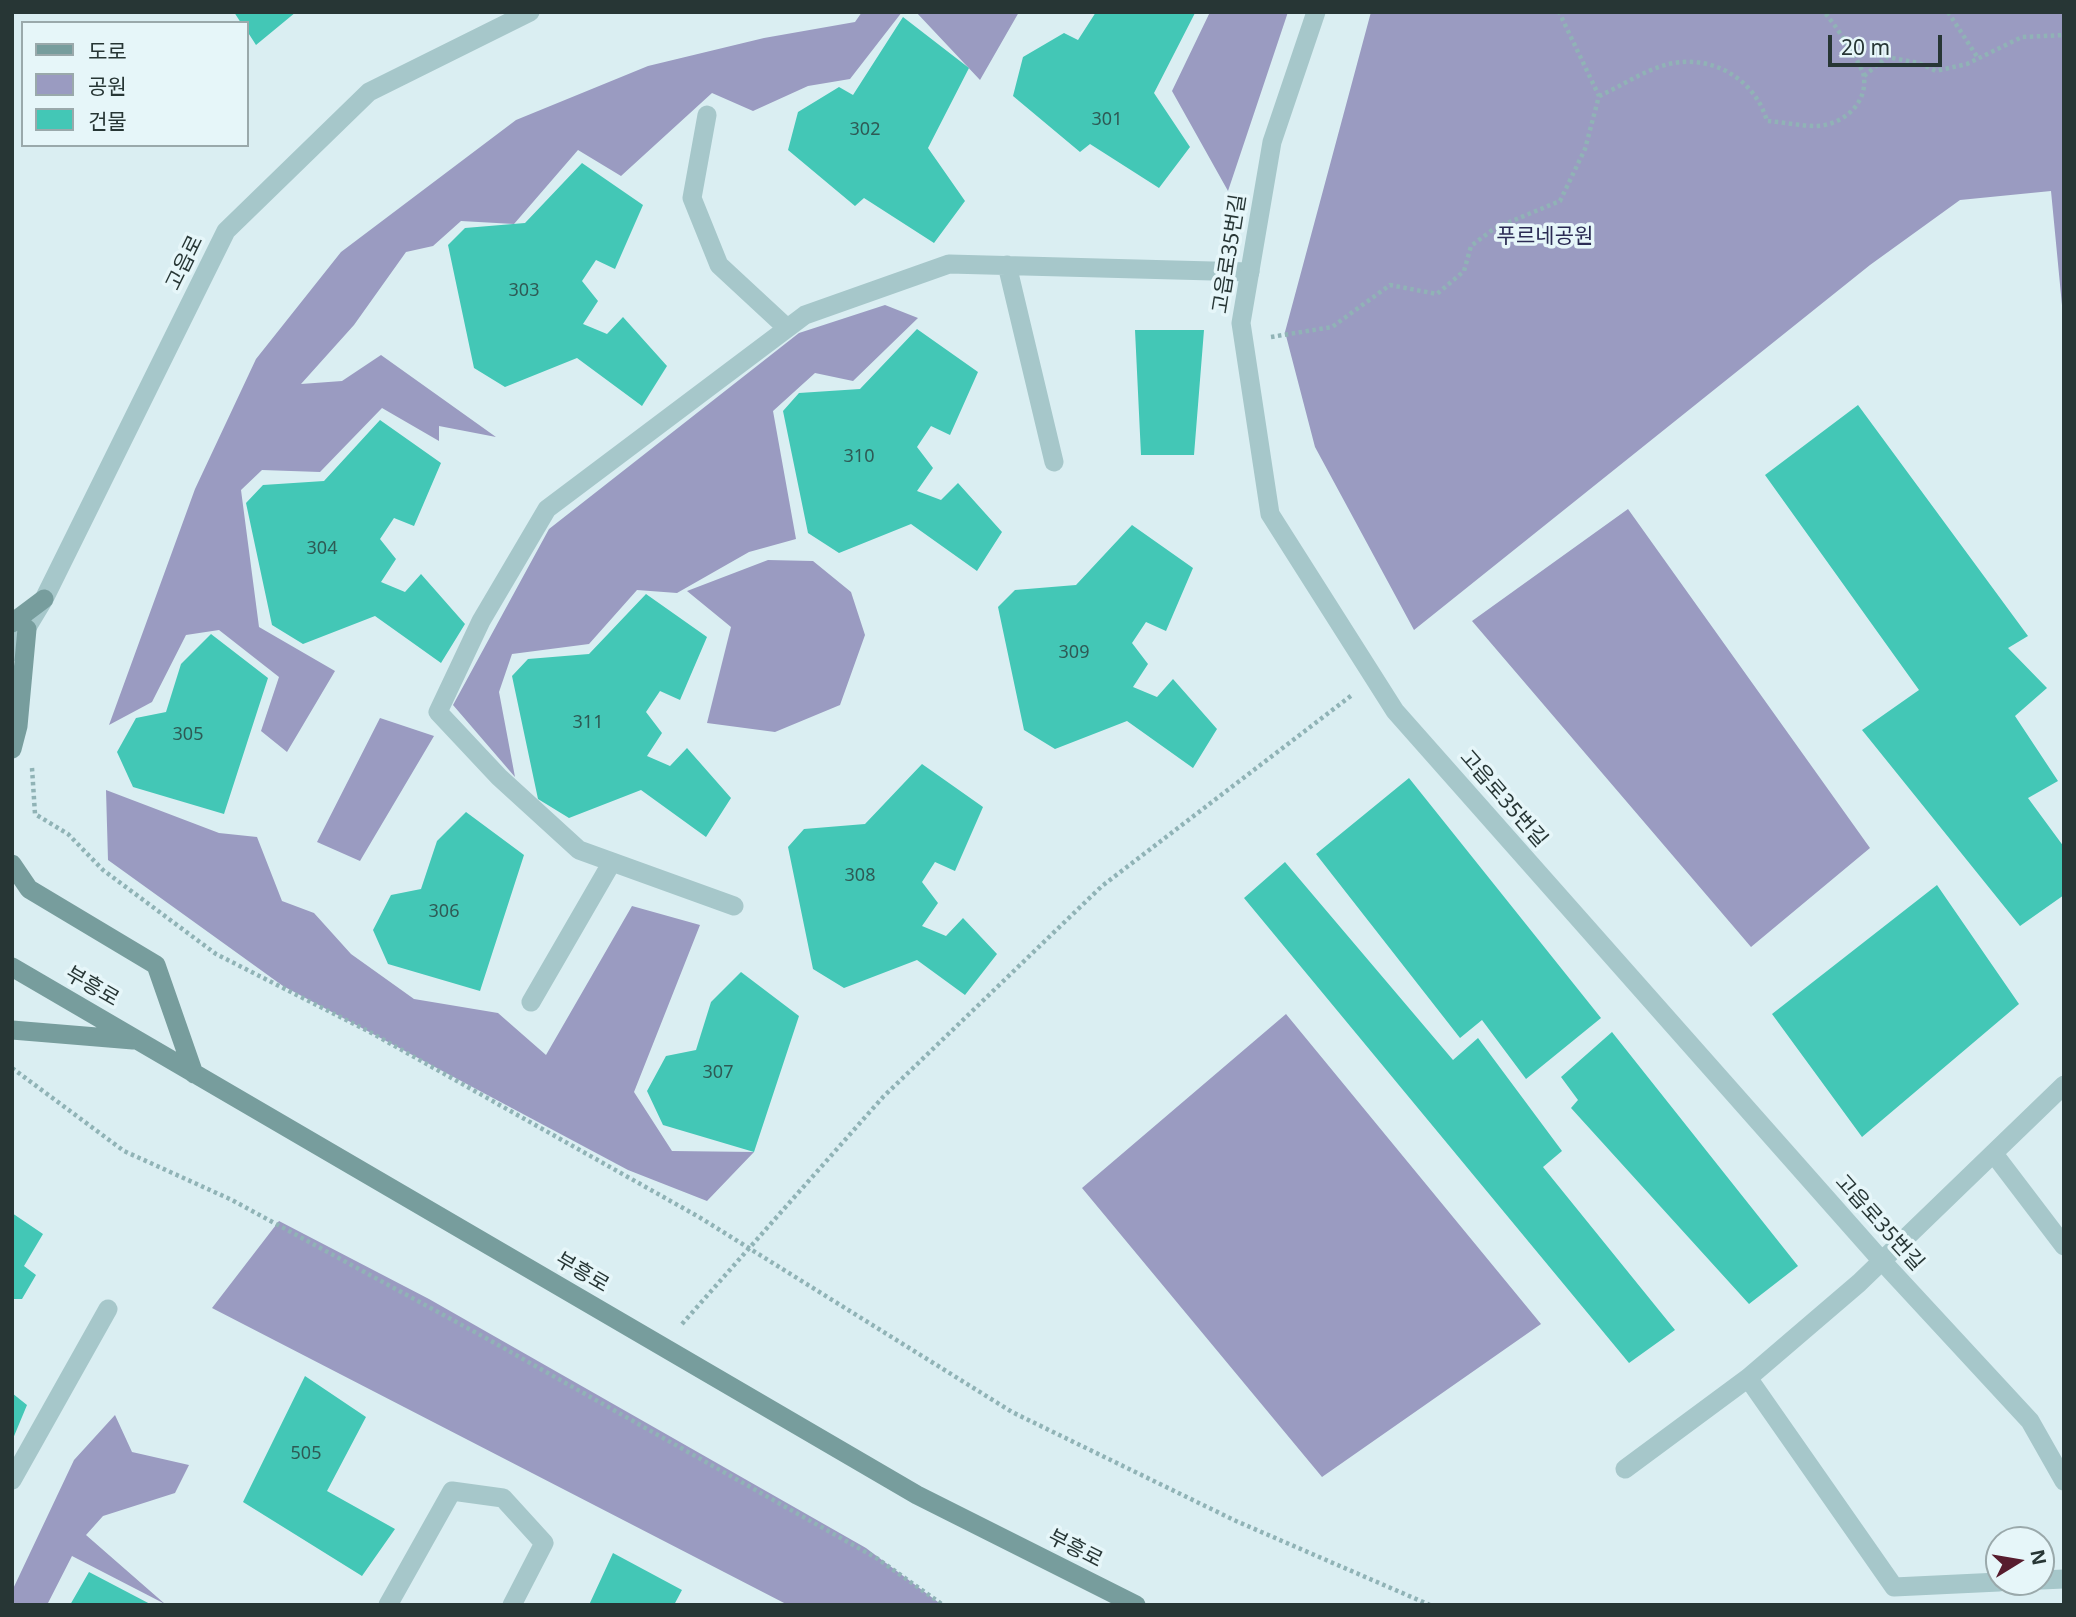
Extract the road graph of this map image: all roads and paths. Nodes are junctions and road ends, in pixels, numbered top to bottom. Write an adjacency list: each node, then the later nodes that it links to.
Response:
1 (530, 12): 16 (street, 고읍로)
2 (1316, 12): 12 (street, 고읍로35번길)
3 (1559, 12): 9 (path)
4 (1824, 12): 8 (path)
5 (1948, 12): 7 (path)
6 (2064, 35): 7 (path)
7 (1979, 58): 8 (path)
8 (1864, 76): 9 (path)
9 (1599, 96): 14 (path)
10 (707, 115): 13 (street)
11 (1007, 265): 12 (street); 13 (street); 15 (street)
12 (1250, 272): 14 (street, 고읍로35번길)
13 (787, 328): 21 (street)
14 (1243, 340): 18 (street, 고읍로35번길)
15 (1054, 462)
16 (20, 626): 17 (street, 고읍로); 19 (main road)
17 (12, 652)
18 (1375, 679): 33 (path); 34 (street, 고읍로35번길)
19 (12, 749)
20 (35, 814): 33 (path)
21 (612, 862): 23 (street); 25 (street)
22 (12, 864): 29 (main road)
23 (734, 906)
24 (12, 967): 27 (main road, 부흥로)
25 (531, 1002)
26 (12, 1030): 27 (main road)
27 (138, 1041): 29 (main road, 부흥로)
28 (12, 1068): 44 (path)
29 (194, 1074): 36 (main road, 부흥로)
30 (2064, 1085): 31 (street)
31 (1994, 1154): 32 (street); 34 (street)
32 (2064, 1245)
33 (750, 1248): 36 (path); 46 (path)
34 (1881, 1260): 37 (street); 40 (street, 고읍로35번길)
35 (108, 1309): 39 (street)
36 (663, 1346): 45 (main road, 부흥로)
37 (1748, 1378): 38 (street); 41 (street)
38 (1625, 1469)
39 (12, 1480)
40 (2064, 1481)
41 (1985, 1583)
42 (388, 1605): 43 (street)
43 (512, 1605)
44 (943, 1605)
45 (1136, 1605)
46 (1430, 1605)

